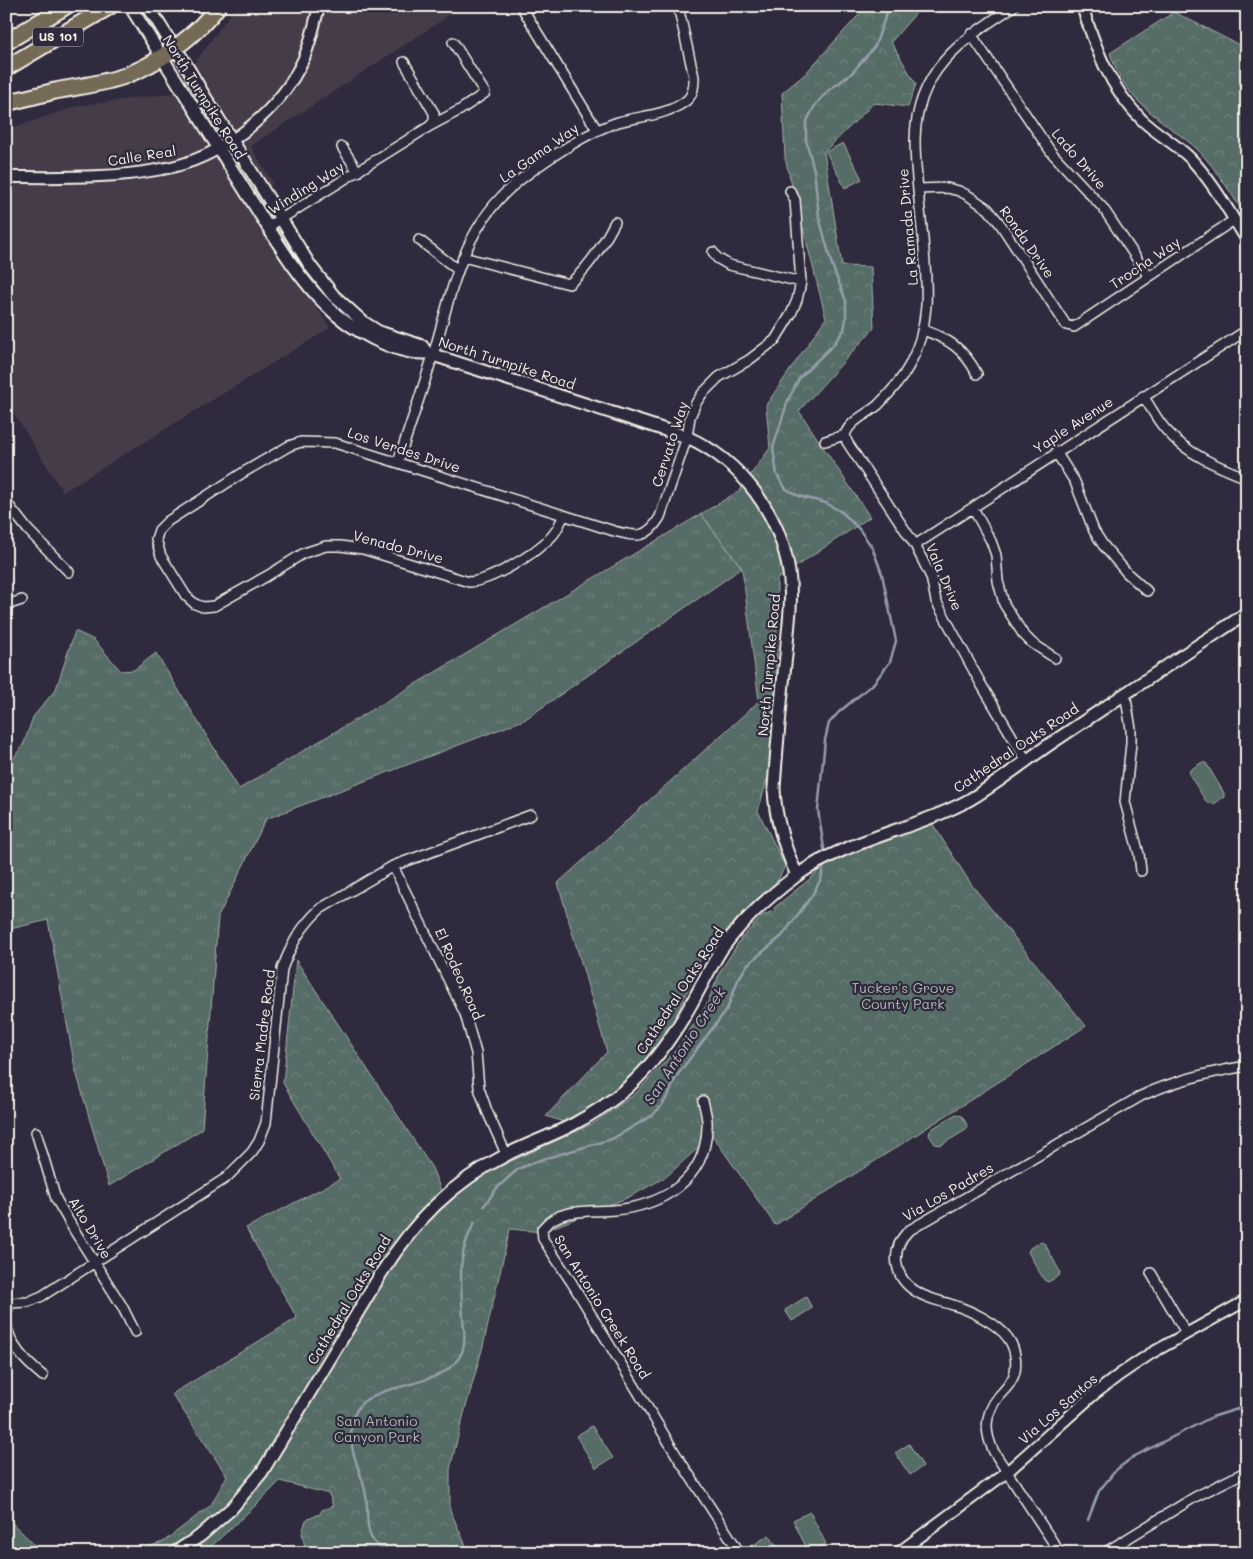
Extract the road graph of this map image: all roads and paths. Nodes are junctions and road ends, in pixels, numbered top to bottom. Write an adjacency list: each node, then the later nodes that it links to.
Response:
1 (66, 6): 12 (highway, US 101)
2 (110, 6): 17 (highway, US 101)
3 (130, 6): 15 (main road, North Turnpike Road)
4 (218, 6): 14 (highway)
5 (319, 6): 21 (street, Calle Real)
6 (522, 6): 20 (street)
7 (678, 6): 20 (street, La Gama Way)
8 (1014, 6): 11 (street, La Ramada Drive)
9 (1082, 6): 29 (street)
10 (151, 11): 14 (main road, North Turnpike Road)
11 (971, 34): 26 (street, La Ramada Drive); 37 (street, Lado Drive)
12 (6, 42)
13 (453, 42): 19 (street, Winding Way)
14 (174, 48): 15 (highway); 21 (main road, North Turnpike Road)
15 (161, 57): 18 (highway); 23 (main road, North Turnpike Road)
16 (404, 62): 19 (street)
17 (6, 68)
18 (6, 104)
19 (430, 126): 24 (street, Winding Way)
20 (598, 130): 35 (street, La Gama Way)
21 (232, 140): 23 (street, Calle Real); 28 (main road, North Turnpike Road)
22 (342, 147): 24 (street, Winding Way)
23 (218, 148): 25 (street, Calle Real); 31 (main road, North Turnpike Road)
24 (358, 172): 28 (street, Winding Way)
25 (6, 177)
26 (918, 188): 39 (street, Ronda Drive); 40 (street, La Ramada Drive)
27 (790, 191): 38 (street, Cervato Way)
28 (281, 219): 31 (street, Winding Way); 42 (main road, North Turnpike Road)
29 (1234, 220): 33 (street); 37 (street, Trocha Way)
30 (615, 222): 35 (street)
31 (268, 227): 42 (main road, North Turnpike Road)
32 (419, 240): 36 (street)
33 (1247, 240)
34 (713, 252): 38 (street)
35 (463, 257): 36 (street, La Gama Way)
36 (458, 270): 42 (street, La Gama Way)
37 (1149, 276): 39 (street, Trocha Way)
38 (801, 282): 46 (street, Cervato Way)
39 (1070, 327)
40 (923, 330): 43 (street); 45 (street, La Ramada Drive)
41 (1247, 330): 44 (street, Yaple Avenue)
42 (430, 354): 46 (main road, North Turnpike Road); 49 (street, La Gama Way)
43 (977, 374)
44 (1143, 396): 48 (street, Yaple Avenue); 50 (street)
45 (846, 435): 47 (street); 56 (street, Vala Drive)
46 (688, 437): 55 (street, Cervato Way); 68 (main road, North Turnpike Road)
47 (825, 441)
48 (1056, 452): 52 (street, Yaple Avenue); 58 (street)
49 (398, 462): 53 (street, Los Verdes Drive); 54 (street, Los Verdes Drive)
50 (1247, 478)
51 (6, 502): 57 (street)
52 (973, 508): 56 (street, Yaple Avenue); 62 (street)
53 (564, 516): 54 (street, Venado Drive); 55 (street, Los Verdes Drive)
54 (168, 521)
55 (645, 534)
56 (915, 545): 64 (street, Vala Drive)
57 (69, 572)
58 (1147, 591)
59 (22, 600): 60 (street)
60 (6, 604)
61 (1247, 613): 63 (main road, Cathedral Oaks Road)
62 (1055, 658)
63 (1125, 693): 64 (main road, Cathedral Oaks Road); 67 (street)
64 (1026, 760): 68 (main road, Cathedral Oaks Road)
65 (531, 815): 66 (street, Sierra Madre Road)
66 (393, 866): 72 (street, El Rodeo Road); 73 (street, Sierra Madre Road)
67 (1141, 871)
68 (797, 875): 72 (main road, Cathedral Oaks Road)
69 (1247, 1066): 83 (street, Via Los Padres)
70 (703, 1101): 85 (street, San Antonio Creek Road)
71 (36, 1132): 73 (street, Alto Drive)
72 (506, 1154): 84 (main road, Cathedral Oaks Road)
73 (94, 1263): 76 (street, Sierra Madre Road); 79 (street, Alto Drive)
74 (1151, 1273): 80 (street)
75 (1247, 1300): 80 (street, Via Los Santos)
76 (8, 1303): 77 (street)
77 (6, 1316)
78 (6, 1322): 81 (street)
79 (135, 1332)
80 (1186, 1333): 83 (street, Via Los Santos)
81 (43, 1376)
82 (1247, 1471): 88 (street)
83 (1007, 1472): 86 (street, Via Los Santos); 87 (street, Via Los Padres)
84 (174, 1553)
85 (740, 1553)
86 (898, 1553)
87 (1060, 1553)
88 (1104, 1553)

